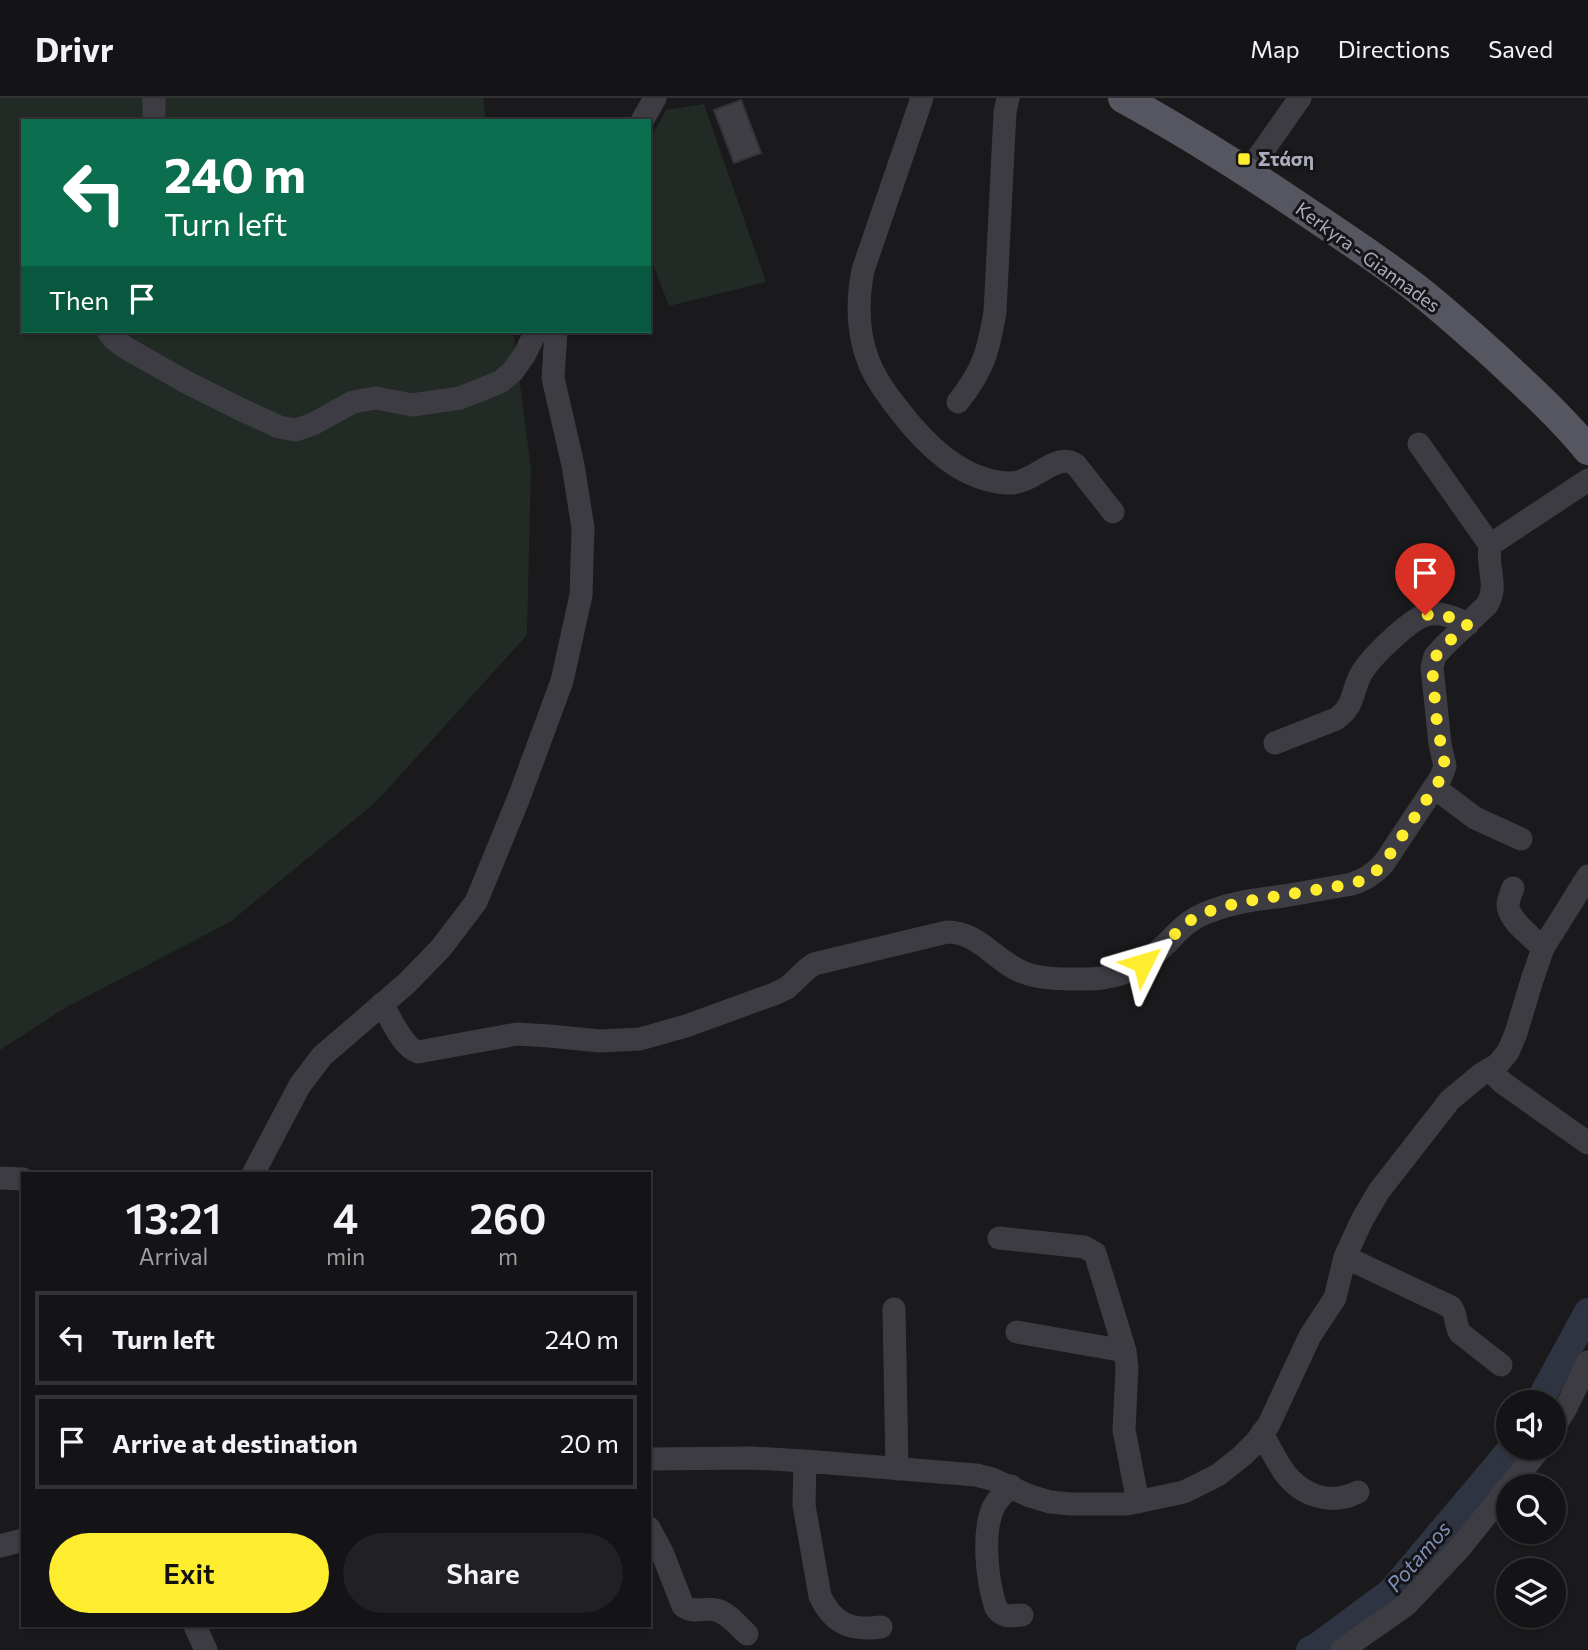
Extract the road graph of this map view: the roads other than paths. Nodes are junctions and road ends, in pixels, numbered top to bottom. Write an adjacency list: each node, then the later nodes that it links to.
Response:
1 (155, 98): 7 (street)
2 (655, 98): 8 (street)
3 (922, 98): 17 (street)
4 (1008, 98): 13 (street)
5 (1123, 98): 9 (main road, Kerkyra - Giannades)
6 (1300, 98): 9 (street)
7 (154, 119)
8 (643, 119)
9 (1248, 172): 14 (main road, Kerkyra - Giannades)
10 (109, 333): 11 (street)
11 (535, 333)
12 (555, 333): 26 (street)
13 (958, 402)
14 (1584, 436)
15 (1419, 444): 18 (street)
16 (1588, 480): 18 (street)
17 (1114, 512)
18 (1490, 545): 19 (street)
19 (1468, 624): 20 (street); 21 (street)
20 (1275, 743)
21 (1435, 788): 22 (street); 26 (street)
22 (1521, 839)
23 (1585, 886): 25 (street)
24 (1513, 888): 25 (street)
25 (1544, 948): 27 (street)
26 (382, 1004): 29 (street)
27 (1490, 1070): 28 (street); 33 (street)
28 (1588, 1143)
29 (254, 1172)
30 (0, 1178): 31 (street)
31 (21, 1179)
32 (999, 1238): 36 (street)
33 (1345, 1257): 38 (street); 40 (street)
34 (894, 1309): 44 (street)
35 (1017, 1332): 36 (street)
36 (1125, 1351): 48 (street)
37 (1588, 1362): 39 (street)
38 (1501, 1365)
39 (1566, 1408)
40 (1262, 1433): 47 (street); 48 (street)
41 (651, 1459): 43 (street)
42 (1531, 1460): 45 (street)
43 (805, 1461): 44 (street); 55 (street)
44 (897, 1469): 46 (street)
45 (1519, 1474)
46 (1011, 1486): 48 (street); 53 (street)
47 (1358, 1492)
48 (1138, 1502)
49 (1496, 1503): 58 (street)
50 (651, 1532): 56 (street)
51 (21, 1541): 52 (street)
52 (0, 1546)
53 (1023, 1615)
54 (195, 1627): 57 (street)
55 (881, 1627)
56 (747, 1634)
57 (206, 1650)
58 (1342, 1650)

